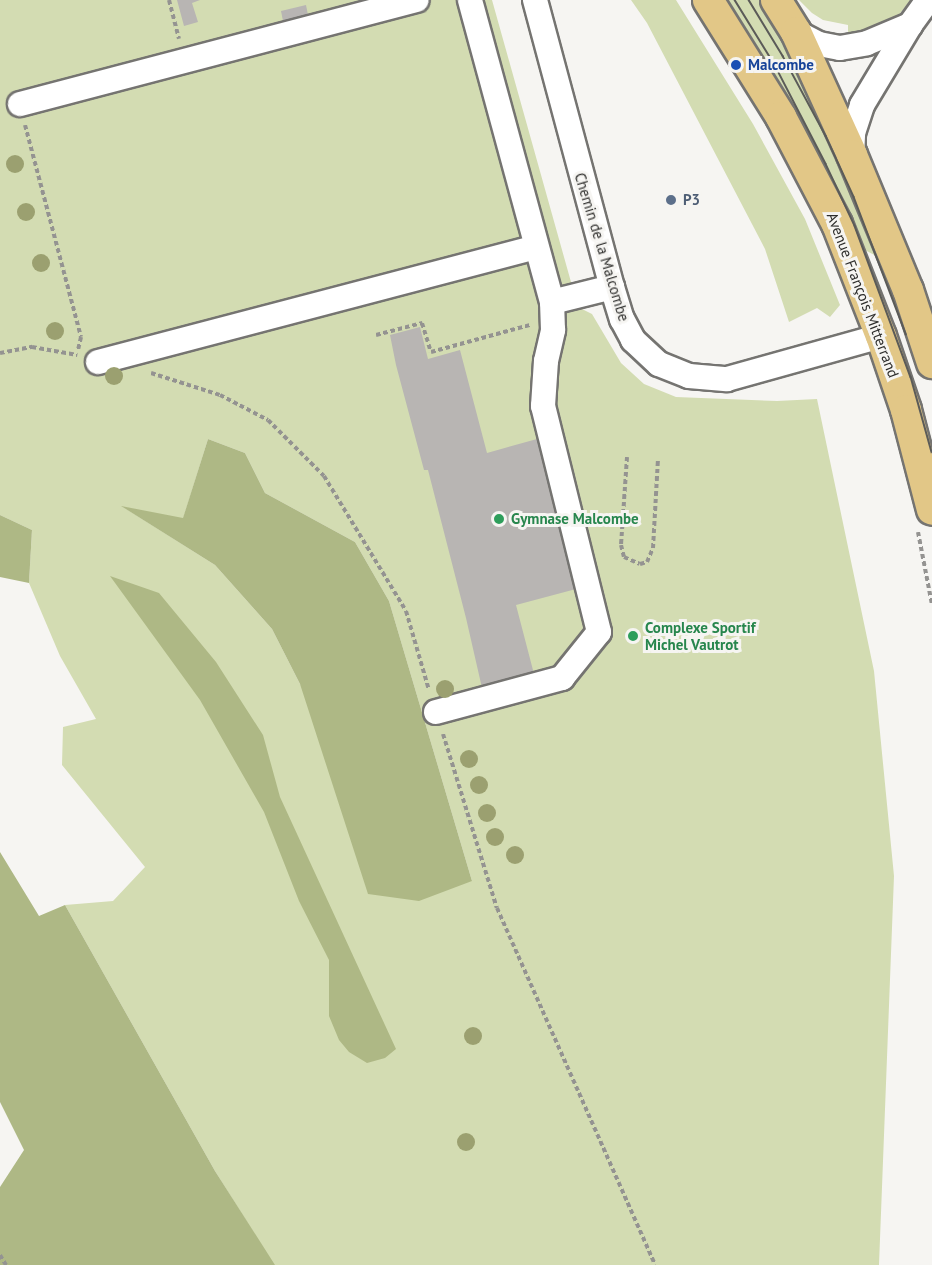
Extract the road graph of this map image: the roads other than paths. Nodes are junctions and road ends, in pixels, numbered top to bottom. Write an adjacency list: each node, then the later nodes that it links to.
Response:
1 (417, 0): 8 (street)
2 (470, 0): 10 (street)
3 (535, 0): 11 (street, Chemin de la Malcombe)
4 (708, 0): 13 (main road, Avenue François Mitterrand)
5 (776, 0): 7 (main road)
6 (923, 13): 7 (street); 9 (street)
7 (795, 32): 9 (main road)
8 (20, 104)
9 (852, 155): 15 (main road)
10 (536, 247): 12 (street); 14 (street)
11 (612, 288): 12 (street); 13 (street, Chemin de la Malcombe)
12 (552, 311): 17 (street)
13 (881, 336): 16 (main road, Avenue François Mitterrand)
14 (87, 359)
15 (932, 363)
16 (924, 516)
17 (436, 712)

